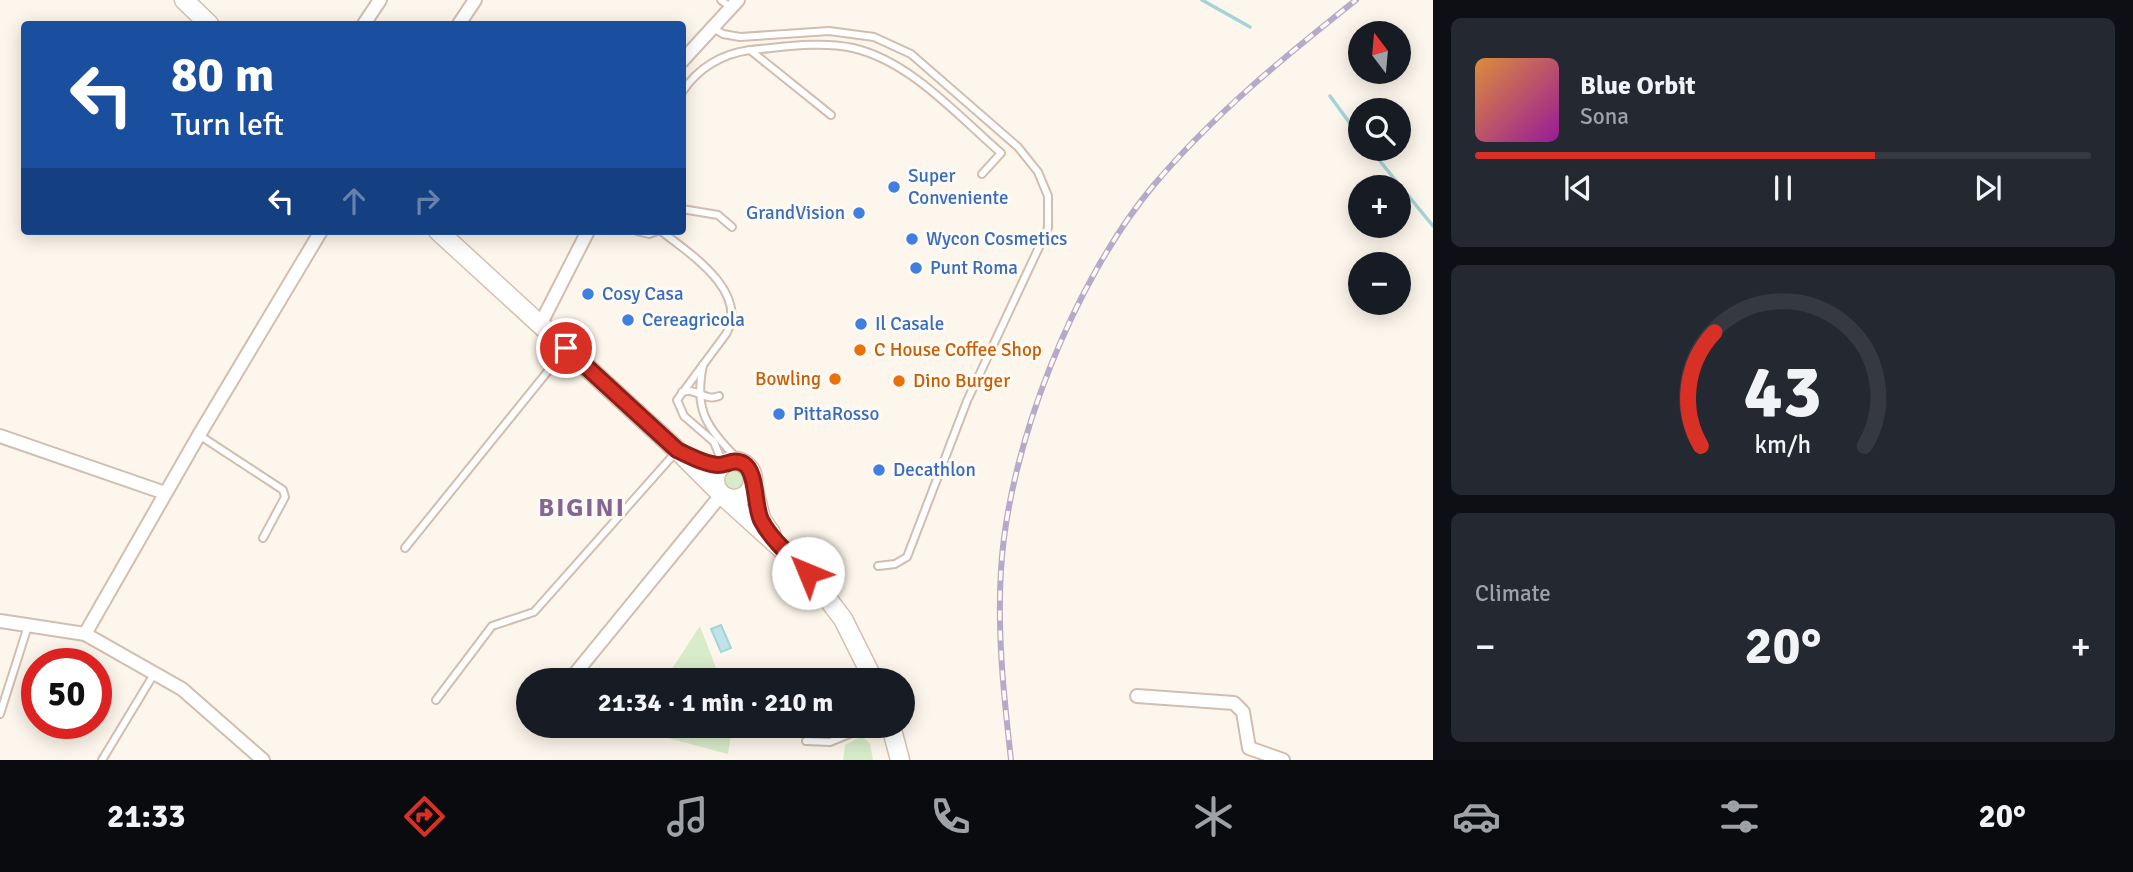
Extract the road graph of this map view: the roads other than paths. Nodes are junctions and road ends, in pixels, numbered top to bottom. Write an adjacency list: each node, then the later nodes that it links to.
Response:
1 (184, 0): 5 (main road)
2 (380, 0): 6 (street)
3 (475, 0): 7 (street)
4 (730, 3): 8 (street)
5 (206, 21)
6 (366, 21)
7 (461, 21)
8 (713, 28): 10 (street); 36 (lane)
9 (750, 50): 11 (lane); 12 (lane); 13 (lane)
10 (686, 57)
11 (686, 88)
12 (831, 115)
13 (982, 174)
14 (686, 210): 15 (lane)
15 (732, 227)
16 (318, 235): 26 (street)
17 (442, 235): 20 (main road)
18 (586, 235): 20 (street)
19 (664, 235): 22 (lane)
20 (540, 325): 21 (main road)
21 (566, 348): 28 (main road); 35 (lane)
22 (704, 362): 23 (lane); 24 (lane)
23 (680, 394): 24 (lane); 29 (lane)
24 (699, 394): 25 (lane); 29 (lane)
25 (719, 396)
26 (199, 435): 31 (street); 33 (lane)
27 (0, 436): 31 (street)
28 (677, 450): 29 (main road); 32 (main road); 44 (lane)
29 (728, 464): 30 (main road); 32 (main road)
30 (752, 486): 32 (main road); 34 (main road)
31 (166, 493): 39 (street)
32 (721, 494): 34 (main road); 40 (street)
33 (263, 538)
34 (779, 544): 41 (main road)
35 (405, 548)
36 (878, 566)
37 (0, 621): 38 (street)
38 (28, 626): 39 (street); 45 (lane)
39 (85, 634): 42 (street)
40 (580, 668)
41 (868, 668)
42 (154, 674): 49 (lane); 50 (street)
43 (1137, 696): 52 (street)
44 (436, 701)
45 (0, 714)
46 (842, 738): 48 (lane)
47 (894, 738): 51 (main road)
48 (806, 741)
49 (102, 760)
50 (263, 760)
51 (900, 760)
52 (1283, 760)

